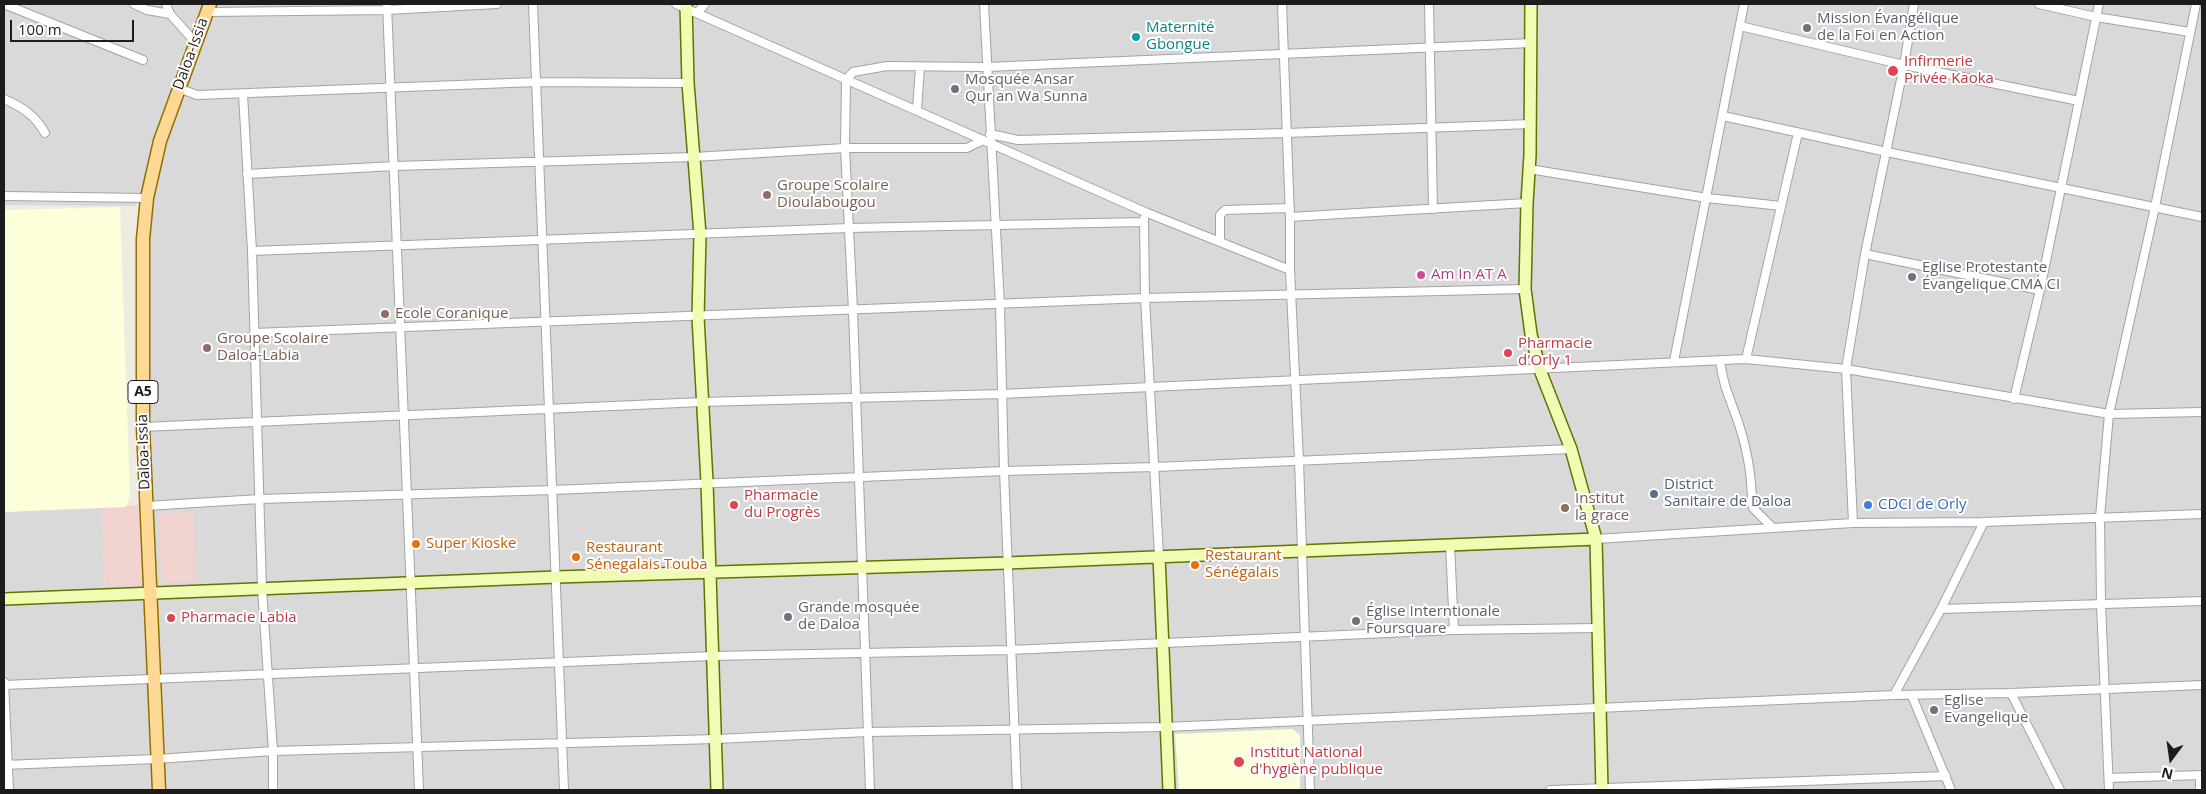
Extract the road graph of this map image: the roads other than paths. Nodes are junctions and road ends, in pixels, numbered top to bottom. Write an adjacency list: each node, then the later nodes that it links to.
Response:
1 (4, 4): 28 (street)
2 (134, 4): 20 (street)
3 (166, 4): 20 (street)
4 (497, 4): 17 (street)
5 (533, 4): 33 (street)
6 (705, 4): 19 (street)
7 (984, 4): 31 (street)
8 (1282, 4): 27 (street)
9 (1429, 4): 26 (street)
10 (1531, 4): 25 (street)
11 (1744, 4): 22 (street)
12 (1914, 4): 29 (street)
13 (2039, 4): 21 (street)
14 (2099, 4): 21 (street)
15 (2196, 4): 23 (street)
16 (682, 5): 19 (street); 34 (street)
17 (387, 7): 18 (street); 35 (street)
18 (208, 8): 24 (main road, Daloa-Issia / A5)
19 (697, 13): 32 (street)
20 (170, 14): 24 (street)
21 (2096, 16): 23 (street); 39 (street)
22 (1740, 26): 29 (street); 41 (street)
23 (2190, 32): 62 (street)
24 (196, 42): 36 (main road, Daloa-Issia / A5)
25 (1531, 42): 26 (street); 42 (street)
26 (1431, 47): 27 (street); 43 (street)
27 (1284, 52): 31 (street); 47 (street)
28 (143, 60)
29 (1904, 65): 39 (street); 50 (street)
30 (920, 67): 31 (street); 32 (street); 40 (street)
31 (987, 67): 46 (street)
32 (846, 80): 40 (street); 49 (street)
33 (536, 82): 34 (street); 35 (street); 52 (street)
34 (688, 83): 51 (street)
35 (391, 86): 37 (street); 53 (street)
36 (178, 88): 37 (street); 58 (main road, Daloa-Issia / A5)
37 (243, 94): 55 (street)
38 (4, 99): 44 (street)
39 (2079, 101): 56 (street)
40 (917, 110): 48 (street)
41 (1723, 116): 45 (street); 59 (street)
42 (1531, 124): 43 (street); 54 (street)
43 (1432, 128): 47 (street); 64 (street)
44 (45, 133)
45 (1798, 133): 50 (street); 61 (street)
46 (990, 134): 47 (street); 48 (street)
47 (1287, 134): 63 (street)
48 (987, 142): 49 (street); 65 (street); 69 (street)
49 (845, 148): 51 (street); 70 (street)
50 (1886, 152): 56 (street); 76 (street)
51 (694, 157): 52 (street); 71 (street)
52 (540, 162): 53 (street); 72 (street)
53 (395, 166): 55 (street); 74 (street)
54 (1530, 169): 59 (street); 60 (street)
55 (247, 174): 75 (street)
56 (2061, 188): 62 (street); 79 (street)
57 (4, 196): 58 (street)
58 (147, 198): 104 (main road, Daloa-Issia / A5)
59 (1707, 198): 61 (street); 90 (street)
60 (1527, 203): 64 (street); 78 (street)
61 (1781, 206): 88 (street)
62 (2155, 207): 66 (street); 101 (street)
63 (1290, 208): 67 (street); 73 (street)
64 (1432, 209): 67 (street)
65 (1145, 212): 68 (street); 73 (street)
66 (2202, 217)
67 (1290, 218): 77 (street)
68 (1144, 222): 69 (street); 81 (street)
69 (995, 224): 70 (street); 82 (street)
70 (849, 228): 71 (street); 83 (street)
71 (700, 235): 72 (street); 84 (street)
72 (544, 241): 74 (street); 85 (street)
73 (1220, 242): 77 (street)
74 (398, 247): 75 (street); 86 (street)
75 (252, 251): 87 (street)
76 (1865, 254): 79 (street); 91 (street)
77 (1290, 270): 80 (street)
78 (1525, 289): 80 (street); 92 (street)
79 (2040, 290): 97 (street)
80 (1291, 295): 81 (street); 93 (street)
81 (1145, 298): 82 (street); 94 (street)
82 (1000, 305): 83 (street); 95 (street)
83 (853, 310): 84 (street); 96 (street)
84 (698, 317): 85 (street); 98 (street)
85 (546, 323): 86 (street); 99 (street)
86 (400, 327): 87 (street); 102 (street)
87 (254, 334): 103 (street)
88 (1746, 358): 89 (street); 91 (street)
89 (1720, 360): 90 (street); 119 (street)
90 (1674, 361): 92 (street)
91 (1846, 369): 97 (street); 118 (street)
92 (1540, 370): 93 (street); 105 (street)
93 (1295, 379): 94 (street); 106 (street)
94 (1150, 386): 95 (street); 107 (street)
95 (1002, 394): 96 (street); 108 (street)
96 (855, 397): 98 (street); 109 (street)
97 (2014, 399): 101 (street)
98 (702, 402): 99 (street); 110 (street)
99 (550, 409): 102 (street); 111 (street)
100 (2202, 412): 101 (street)
101 (2109, 414): 116 (street)
102 (404, 415): 103 (street); 112 (street)
103 (256, 422): 104 (street); 113 (street)
104 (143, 427): 114 (main road, Daloa-Issia / A5)
105 (1571, 449): 106 (street); 120 (street)
106 (1299, 460): 107 (street); 122 (street)
107 (1155, 467): 108 (street); 123 (street)
108 (1004, 471): 109 (street); 124 (street)
109 (858, 478): 110 (street); 125 (street)
110 (707, 482): 111 (street); 126 (street)
111 (553, 490): 112 (street); 127 (street)
112 (406, 494): 113 (street); 128 (street)
113 (260, 499): 114 (street); 129 (street)
114 (146, 506): 130 (main road, Daloa-Issia / A5)
115 (2202, 514): 116 (street)
116 (2100, 517): 117 (street); 133 (street)
117 (1984, 522): 118 (street); 134 (street)
118 (1853, 523): 119 (street)
119 (1773, 528): 120 (street)
120 (1596, 539): 121 (street); 135 (street)
121 (1450, 545): 122 (street); 136 (street)
122 (1303, 551): 123 (street); 137 (street)
123 (1159, 556): 124 (street); 138 (street)
124 (1007, 563): 125 (street); 139 (street)
125 (862, 566): 126 (street); 140 (street)
126 (709, 572): 127 (street); 141 (street)
127 (557, 577): 128 (street); 142 (street)
128 (411, 583): 129 (street); 143 (street)
129 (262, 588): 130 (street); 144 (street)
130 (151, 594): 131 (street); 145 (main road, Daloa-Issia / A5)
131 (4, 600)
132 (2202, 601): 133 (street)
133 (2100, 604): 134 (street); 148 (street)
134 (1941, 609): 150 (street)
135 (1597, 628): 136 (street); 152 (street)
136 (1454, 630): 137 (street)
137 (1306, 636): 138 (street); 153 (street)
138 (1162, 644): 139 (street); 154 (street)
139 (1010, 650): 140 (street); 155 (street)
140 (864, 652): 141 (street); 156 (street)
141 (712, 656): 142 (street); 157 (street)
142 (560, 662): 143 (street); 158 (street)
143 (414, 669): 144 (street); 159 (street)
144 (268, 673): 145 (street); 160 (street)
145 (155, 678): 146 (street); 161 (main road, Daloa-Issia / A5)
146 (4, 684): 162 (street)
147 (2202, 685): 148 (street)
148 (2106, 688): 149 (street); 165 (street)
149 (2011, 693): 151 (street); 179 (street)
150 (1894, 695): 151 (street); 152 (street)
151 (1912, 696): 164 (street)
152 (1600, 708): 153 (street); 166 (street)
153 (1309, 722): 154 (street); 176 (street)
154 (1165, 727): 155 (street); 175 (street)
155 (1015, 730): 156 (street); 174 (street)
156 (868, 732): 157 (street); 173 (street)
157 (716, 739): 158 (street); 172 (street)
158 (563, 742): 159 (street); 171 (street)
159 (416, 747): 160 (street); 170 (street)
160 (273, 751): 161 (street); 169 (street)
161 (157, 759): 162 (street); 168 (main road, Daloa-Issia / A5)
162 (6, 765): 167 (street)
163 (2201, 775): 165 (street); 181 (street)
164 (1946, 776): 166 (street); 178 (street)
165 (2109, 778): 180 (street)
166 (1602, 789): 177 (street)
167 (9, 790)
168 (159, 790)
169 (273, 790)
170 (419, 790)
171 (564, 790)
172 (717, 790)
173 (870, 790)
174 (1017, 790)
175 (1169, 790)
176 (1310, 790)
177 (1550, 790)
178 (1951, 790)
179 (2060, 790)
180 (2109, 790)
181 (2200, 790)

